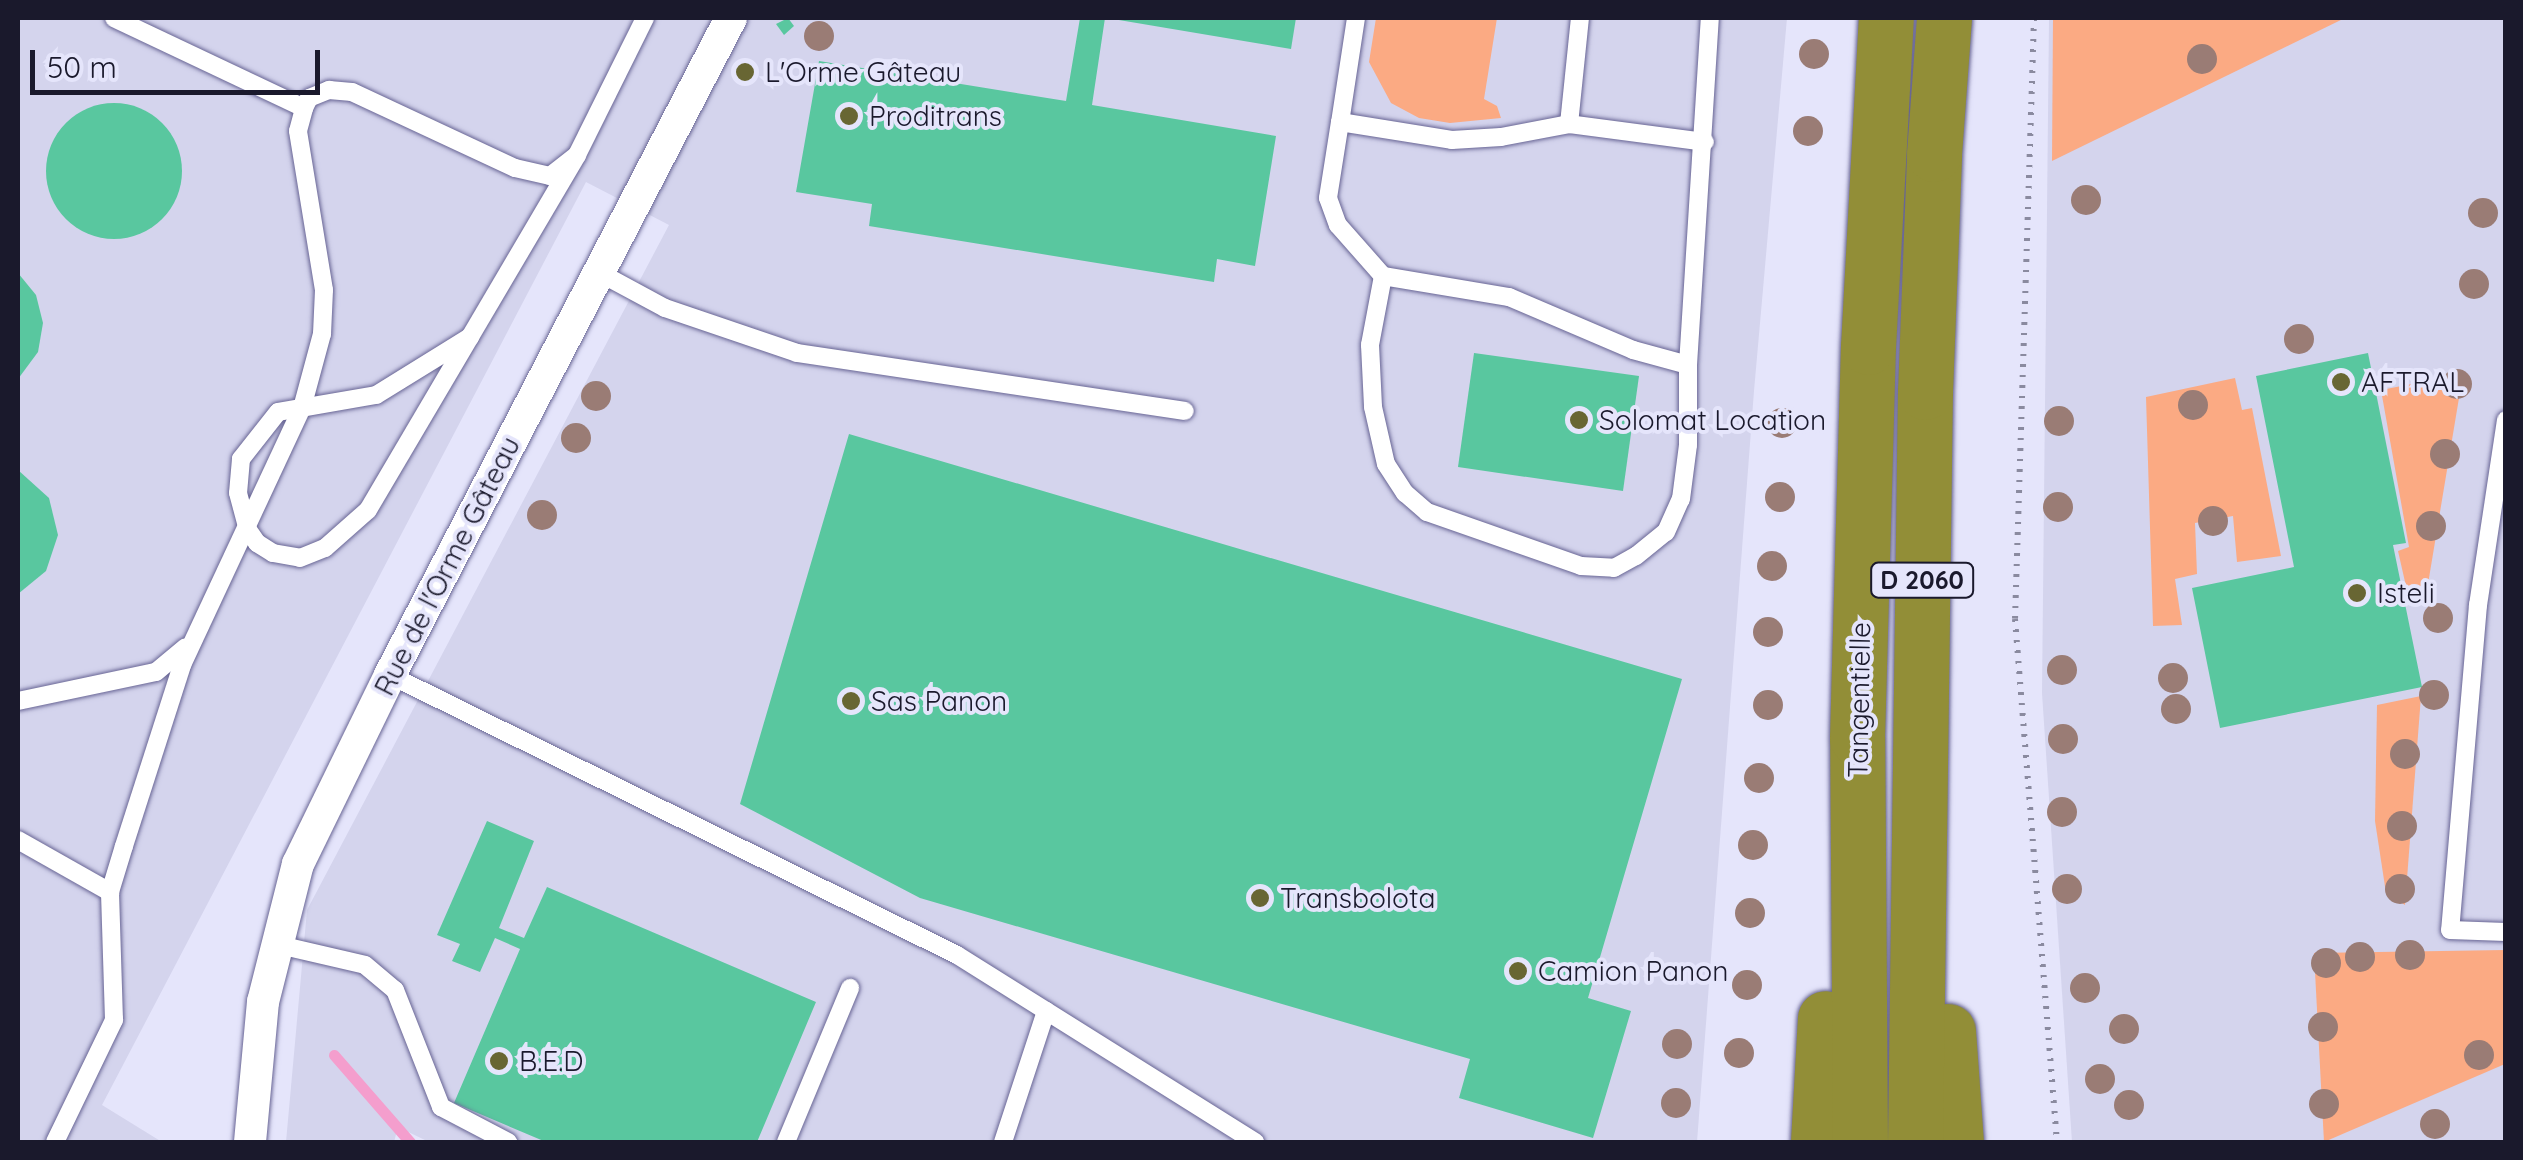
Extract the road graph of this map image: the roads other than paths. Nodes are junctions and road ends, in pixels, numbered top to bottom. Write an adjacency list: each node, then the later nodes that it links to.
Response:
1 (114, 18): 9 (lane)
2 (645, 18): 13 (lane)
3 (730, 18): 14 (street, Rue de l'Orme Gâteau)
4 (1356, 18): 10 (lane)
5 (1580, 18): 11 (lane)
6 (1710, 18): 12 (lane)
7 (1886, 18): 26 (highway, Tangentielle / D 2060)
8 (1944, 18): 18 (highway, D 2060)
9 (304, 108): 13 (lane); 19 (lane)
10 (1340, 122): 11 (lane); 15 (lane)
11 (1569, 124): 12 (lane)
12 (1705, 142): 17 (lane)
13 (577, 155): 16 (lane)
14 (600, 273): 20 (lane); 24 (street, Rue de l'Orme Gâteau)
15 (1382, 276): 17 (lane); 17 (lane)
16 (470, 337): 19 (lane); 22 (lane)
17 (1688, 365)
18 (1926, 392): 41 (highway, D 2060); 42 (highway)
19 (302, 408): 22 (lane); 22 (lane)
20 (1185, 411)
21 (2506, 420): 29 (lane)
22 (248, 530): 23 (lane)
23 (195, 638): 25 (lane); 28 (lane)
24 (390, 676): 30 (street, Rue de l'Orme Gâteau); 32 (lane)
25 (18, 702)
26 (1856, 738): 39 (highway); 40 (highway, Tangentielle / D 2060)
27 (18, 840): 28 (lane)
28 (110, 892): 33 (lane)
29 (2506, 932)
30 (275, 944): 34 (street, Rue de l'Orme Gâteau); 35 (lane)
31 (850, 988): 36 (lane)
32 (1046, 1011): 37 (lane); 38 (lane)
33 (55, 1142)
34 (250, 1142)
35 (508, 1142)
36 (786, 1142)
37 (1003, 1142)
38 (1256, 1142)
39 (1818, 1142)
40 (1860, 1142)
41 (1915, 1142)
42 (1956, 1142)

